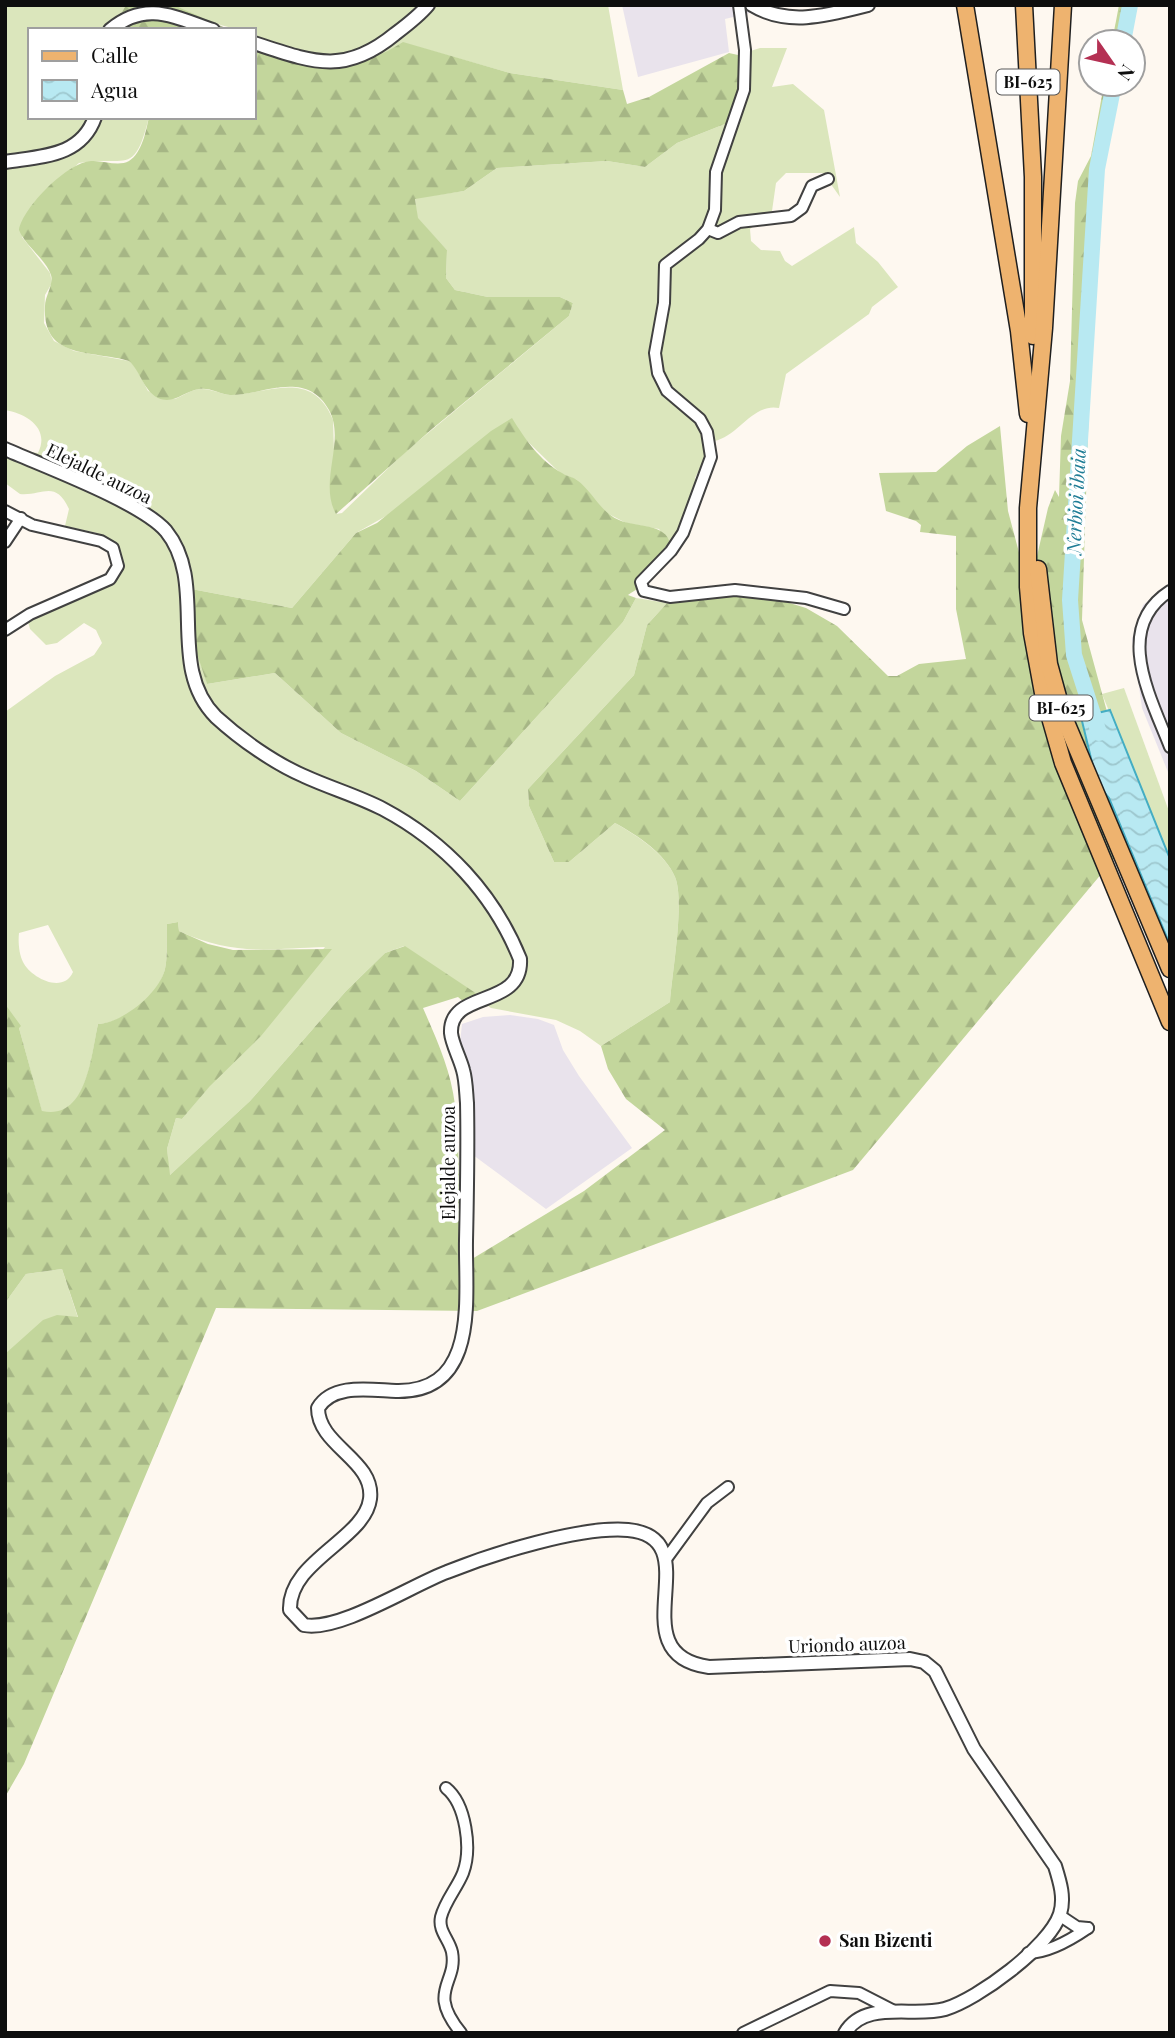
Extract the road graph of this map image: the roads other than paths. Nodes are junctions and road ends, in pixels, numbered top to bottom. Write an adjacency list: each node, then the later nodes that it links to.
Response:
1 (428, 5): 10 (street)
2 (739, 5): 14 (street)
3 (752, 5): 4 (street)
4 (868, 5)
5 (1024, 5): 15 (main road, BI-625)
6 (1063, 5): 15 (main road)
7 (962, 9): 15 (main road)
8 (112, 28): 9 (street)
9 (207, 28)
10 (256, 44)
11 (94, 119): 12 (street)
12 (5, 162)
13 (828, 179): 14 (street)
14 (708, 229): 21 (street)
15 (1032, 447): 24 (main road, BI-625); 26 (main road, BI-625)
16 (5, 449): 28 (street, Elejalde auzoa)
17 (5, 511): 18 (street)
18 (21, 518): 19 (street); 22 (street)
19 (5, 542)
20 (1170, 591): 23 (street)
21 (844, 609)
22 (5, 630)
23 (1170, 747)
24 (1166, 957): 25 (main road, BI-625)
25 (1170, 970)
26 (1169, 1021)
27 (728, 1487): 28 (street)
28 (666, 1559): 30 (street, Uriondo auzoa)
29 (446, 1788): 33 (street)
30 (1059, 1915): 31 (street); 31 (street)
31 (1028, 1953): 32 (street)
32 (896, 2012): 34 (street); 35 (street)
33 (461, 2033)
34 (743, 2033)
35 (845, 2033)

